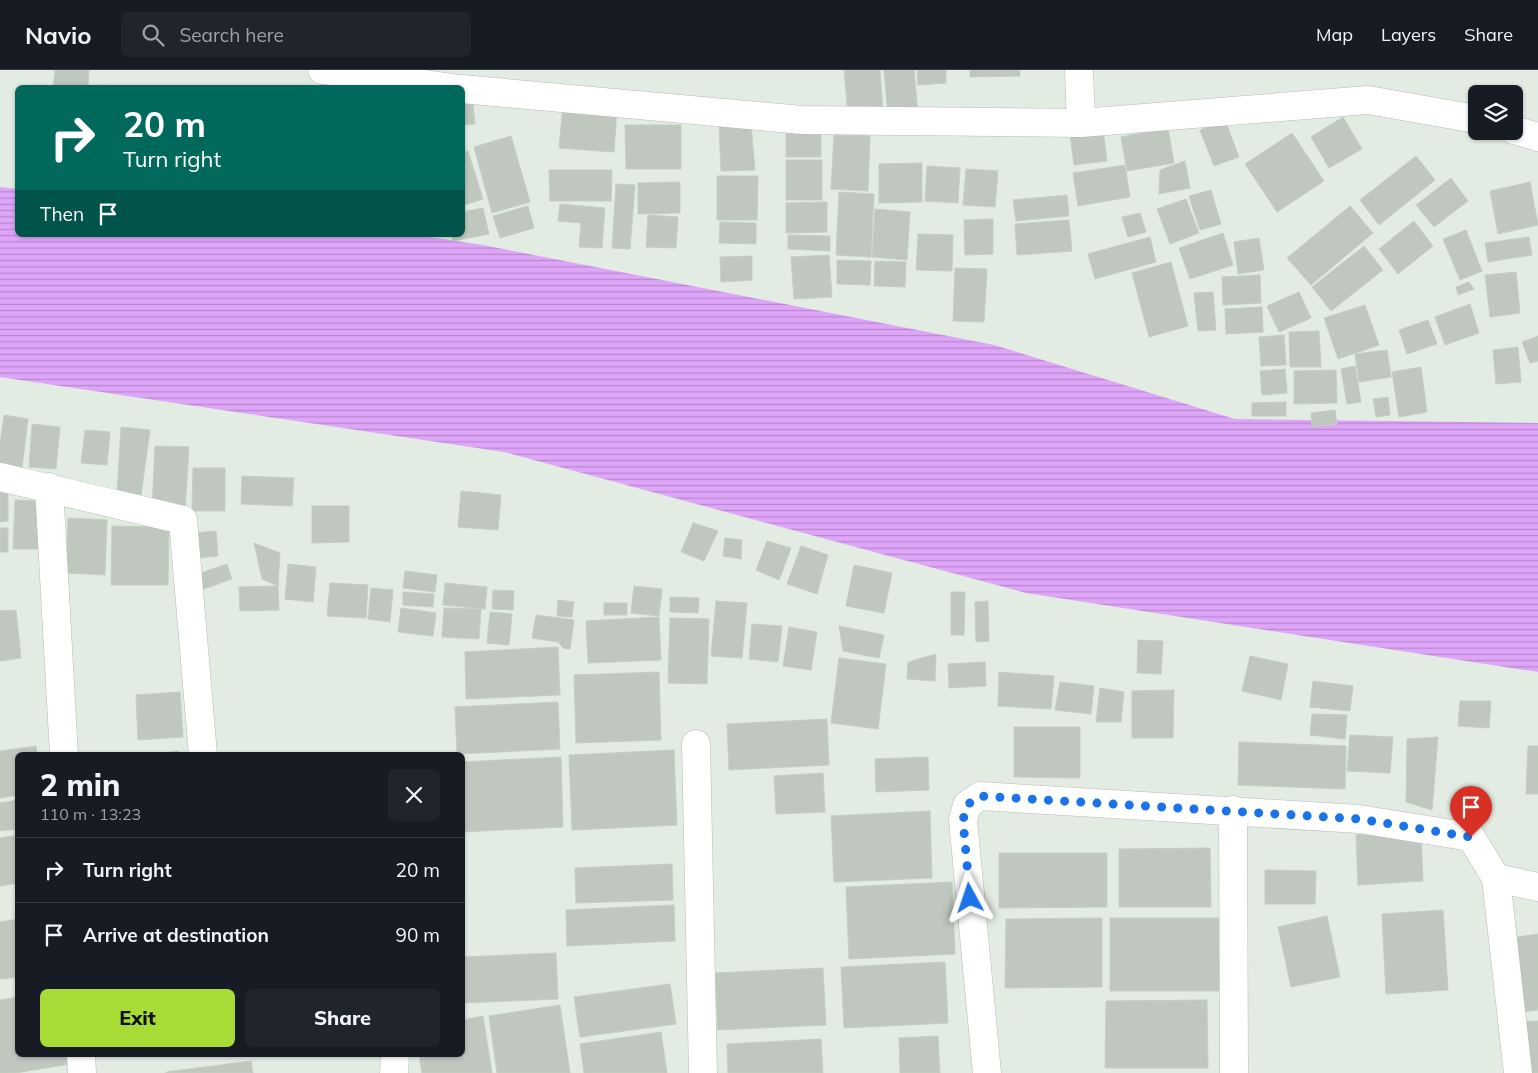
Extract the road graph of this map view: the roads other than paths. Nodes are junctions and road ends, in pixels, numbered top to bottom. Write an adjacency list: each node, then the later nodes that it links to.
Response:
1 (322, 70): 3 (street)
2 (1079, 70): 5 (street)
3 (467, 84): 5 (street)
4 (1468, 118): 5 (street)
5 (1081, 123)
6 (1523, 133): 7 (street)
7 (1538, 137)
8 (0, 477): 9 (street)
9 (49, 487): 11 (street); 12 (street)
10 (696, 744): 20 (street)
11 (64, 752)
12 (202, 752)
13 (1233, 810): 14 (street); 21 (street); 22 (street)
14 (1496, 878): 15 (street); 23 (street)
15 (1538, 887)
16 (82, 1057): 18 (street)
17 (395, 1057): 19 (street)
18 (82, 1073)
19 (394, 1073)
20 (703, 1073)
21 (987, 1073)
22 (1234, 1073)
23 (1518, 1073)

